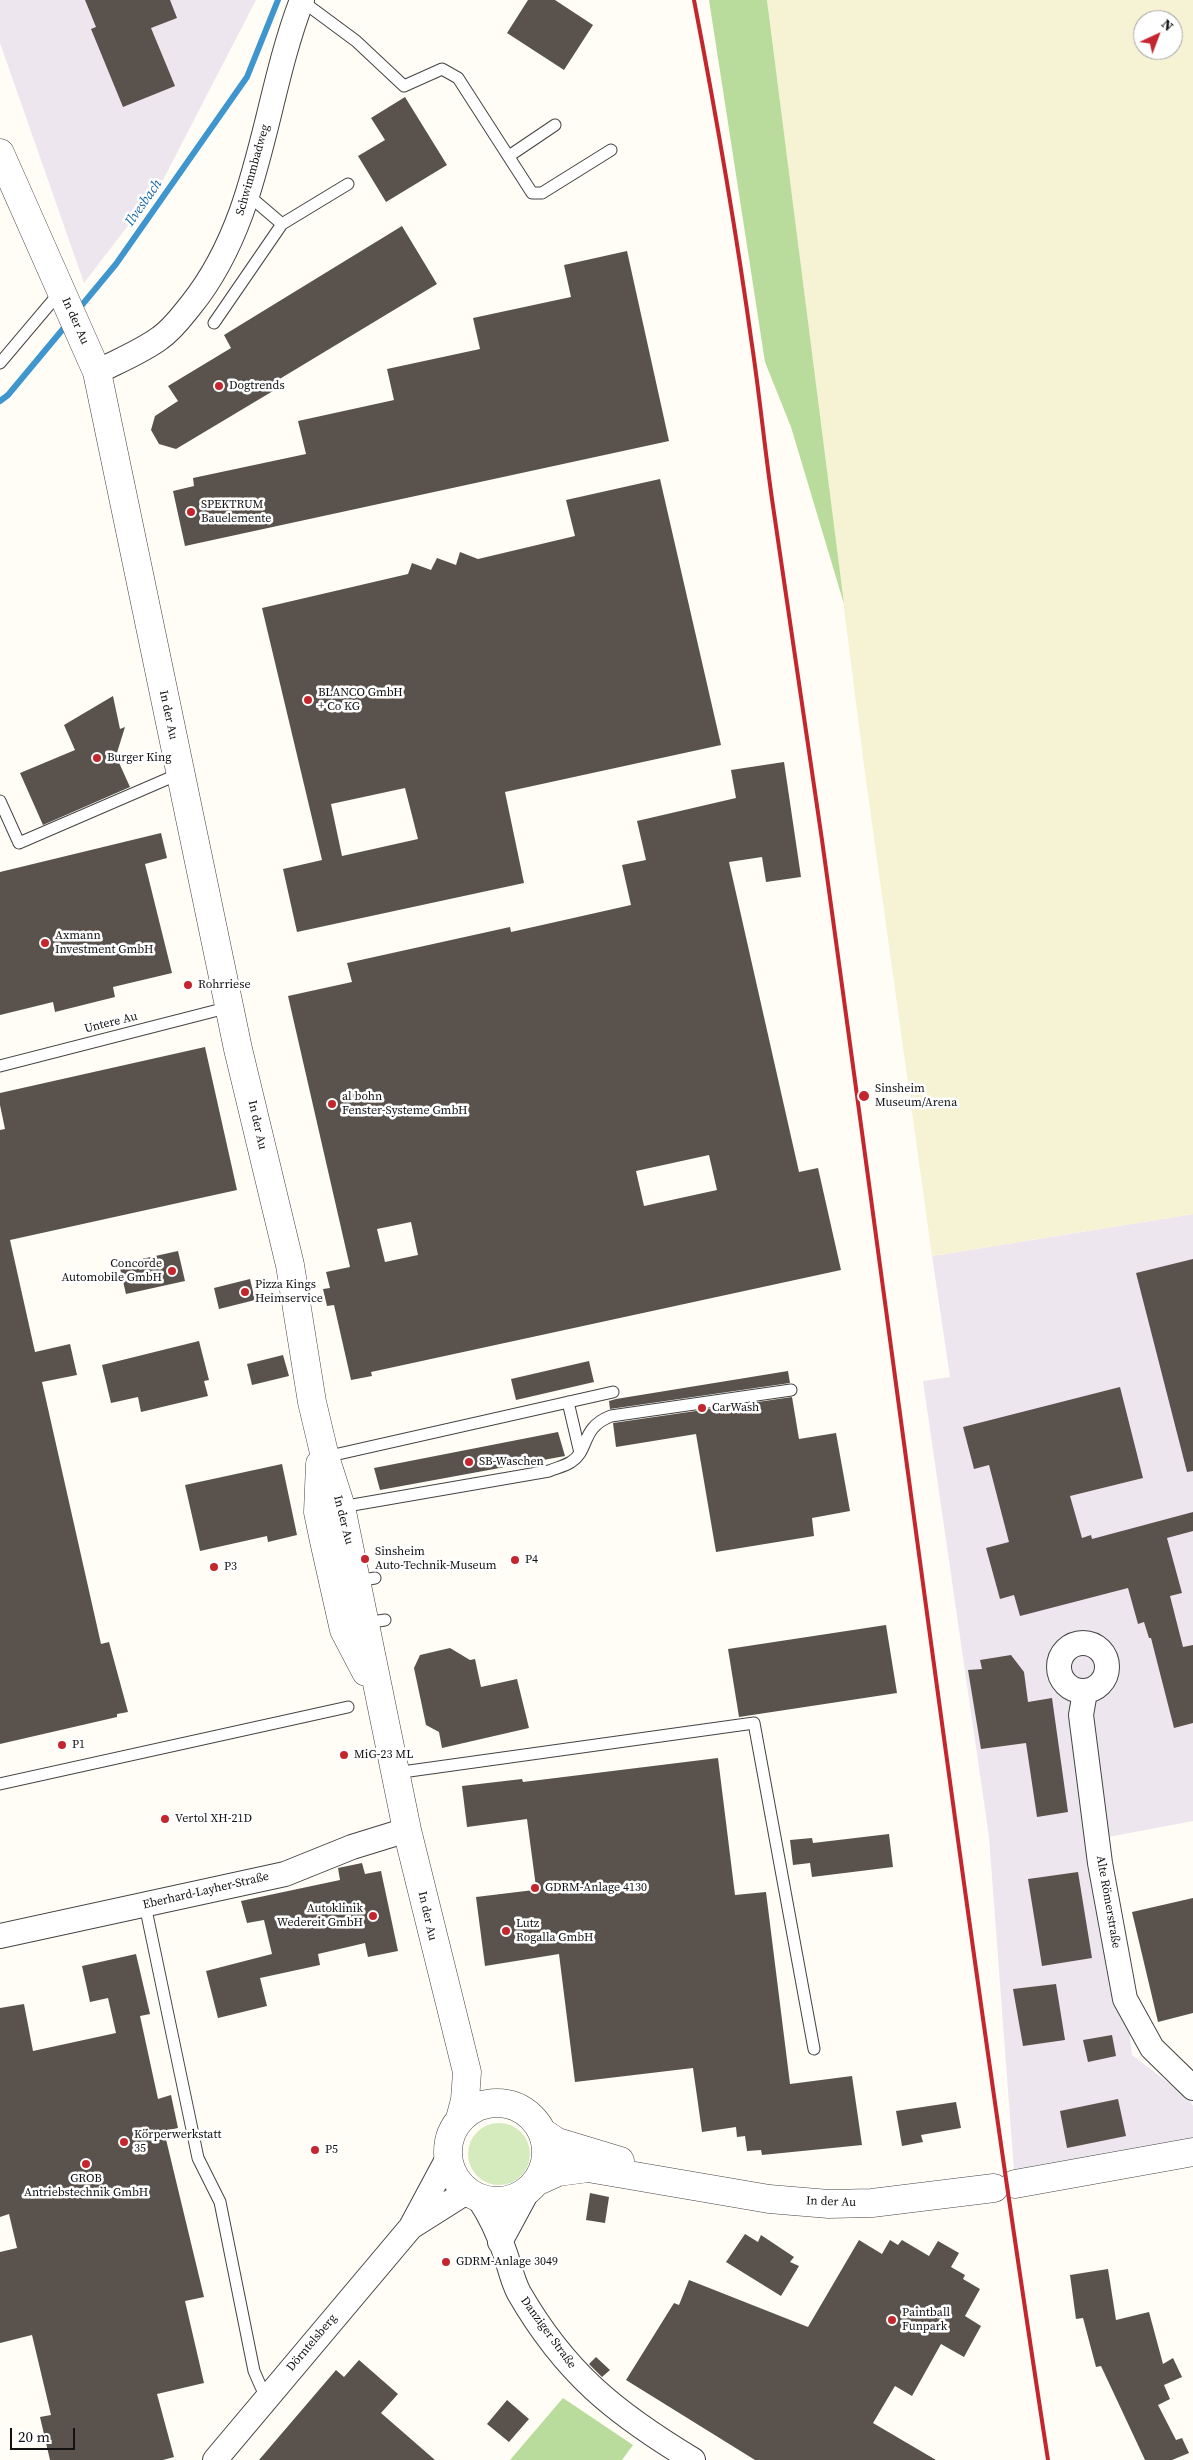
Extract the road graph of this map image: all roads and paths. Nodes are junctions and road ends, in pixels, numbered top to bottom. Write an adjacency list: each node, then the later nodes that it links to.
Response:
1 (302, 0): 5 (lane); 7 (street, Schwimmbadweg)
2 (555, 125): 5 (lane)
3 (611, 150): 5 (lane)
4 (0, 153): 9 (street, In der Au)
5 (509, 156)
6 (348, 184): 8 (lane)
7 (248, 195): 8 (lane); 12 (street, Schwimmbadweg)
8 (282, 224): 10 (lane)
9 (69, 307): 11 (lane); 12 (street, In der Au)
10 (214, 323)
11 (0, 363)
12 (97, 372): 13 (street, In der Au)
13 (181, 773): 14 (lane); 15 (street, In der Au)
14 (0, 801)
15 (230, 1007): 16 (lane, Untere Au); 20 (street, In der Au)
16 (0, 1066)
17 (791, 1390): 21 (lane)
18 (613, 1392): 19 (lane)
19 (568, 1402): 20 (lane); 21 (lane)
20 (323, 1450): 22 (street, In der Au); 24 (street)
21 (580, 1453): 22 (lane)
22 (341, 1508): 24 (street, In der Au)
23 (1085, 1692): 33 (street, Alte Römerstraße)
24 (378, 1696): 26 (street, In der Au)
25 (348, 1707): 27 (lane)
26 (396, 1773): 28 (street, In der Au); 31 (lane)
27 (0, 1784)
28 (407, 1830): 29 (street, Eberhard-Layher-Straße); 32 (street, In der Au)
29 (144, 1905): 30 (street, Eberhard-Layher-Straße); 44 (lane)
30 (0, 1936)
31 (814, 2049)
32 (468, 2072): 34 (street, In der Au); 35 (street, In der Au)
33 (1193, 2088)
34 (494, 2103): 35 (street); 36 (street)
35 (460, 2119): 38 (street)
36 (542, 2132): 39 (street, In der Au); 40 (street)
37 (1193, 2152): 39 (street, In der Au)
38 (448, 2158): 41 (street); 42 (street, Dörntelsberg)
39 (670, 2182): 40 (street, In der Au)
40 (533, 2186): 41 (street); 43 (street)
41 (475, 2196): 42 (street, Dörntelsberg); 43 (street, Danziger Straße)
42 (411, 2226): 44 (street, Dörntelsberg)
43 (500, 2242): 46 (street, Danziger Straße)
44 (269, 2395): 45 (street, Dörntelsberg)
45 (215, 2460)
46 (693, 2460)

